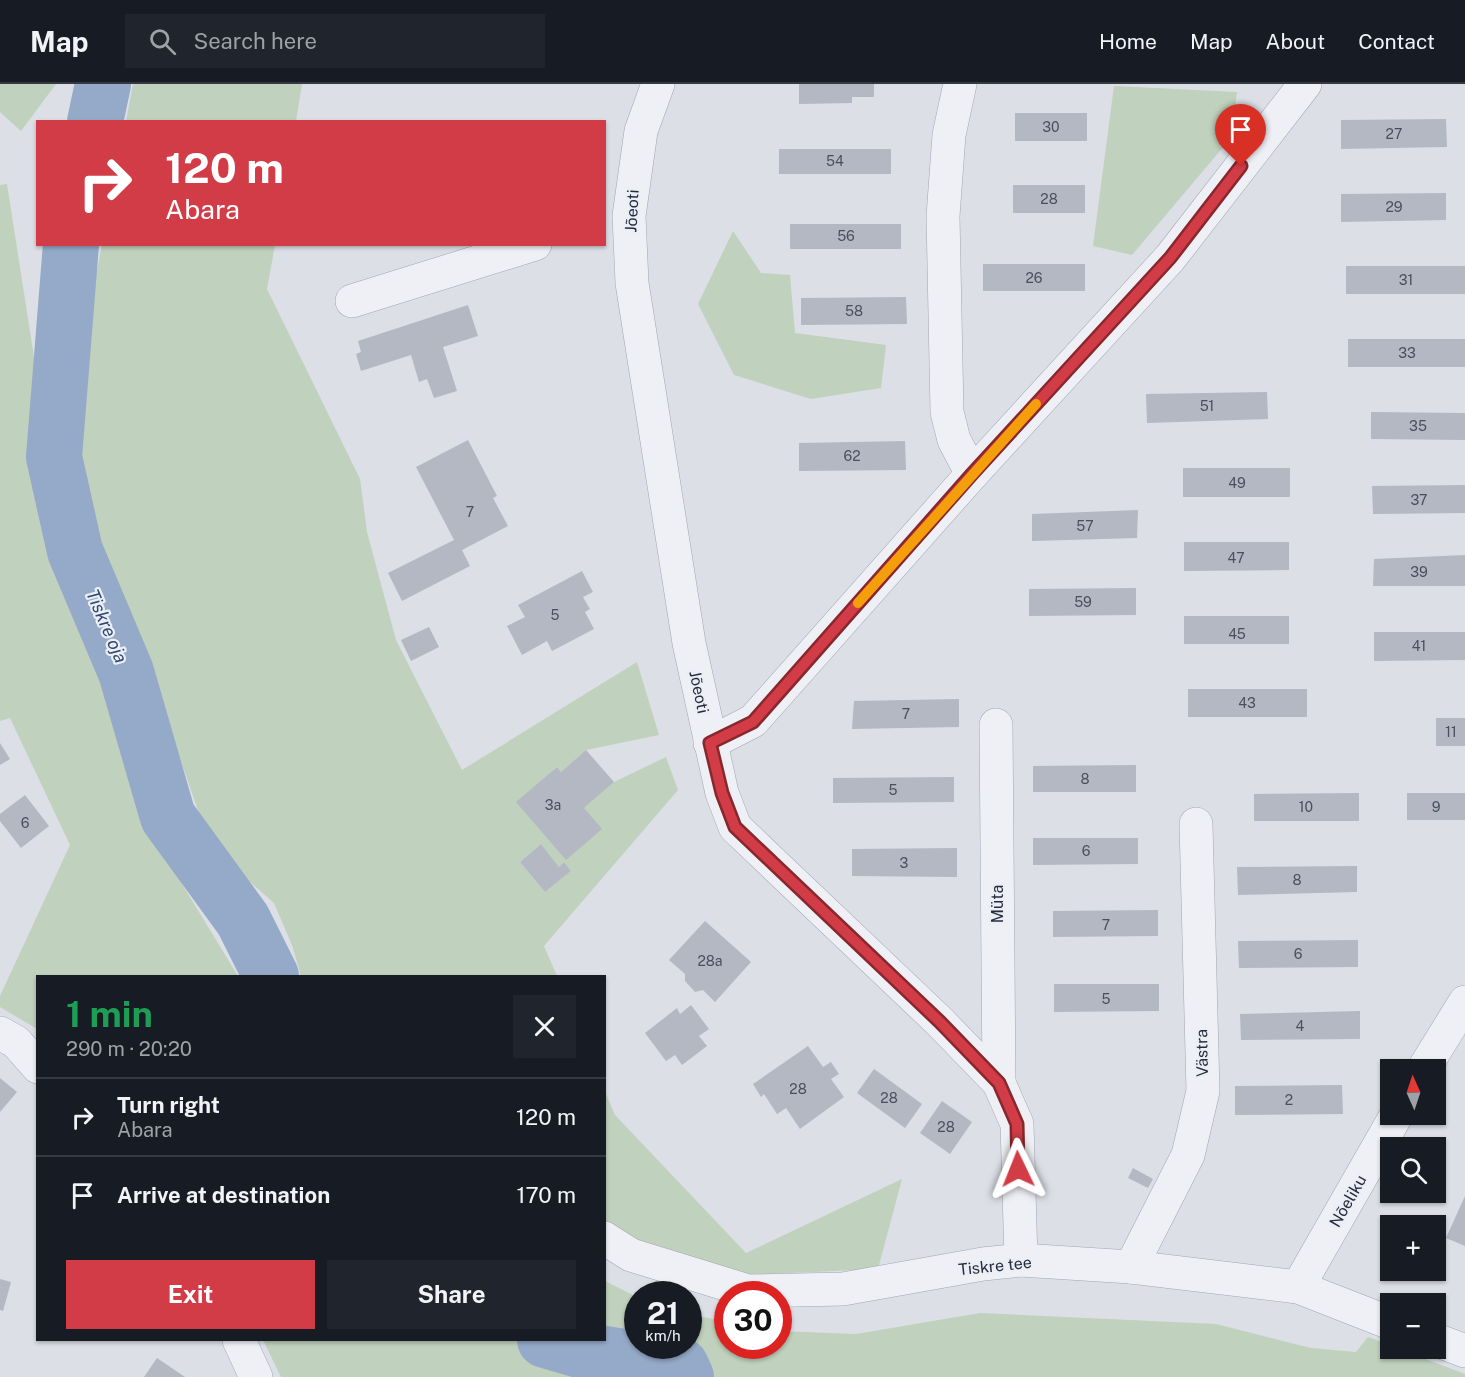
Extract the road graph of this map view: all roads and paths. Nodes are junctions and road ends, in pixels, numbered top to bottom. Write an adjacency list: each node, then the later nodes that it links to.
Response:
1 (658, 84): 4 (street, Jõeoti)
2 (960, 84): 7 (street)
3 (1305, 84): 7 (street)
4 (617, 219): 9 (street, Jõeoti)
5 (529, 246): 6 (street)
6 (352, 301)
7 (972, 474): 9 (street)
8 (996, 725): 15 (street, Müta)
9 (710, 743): 15 (street, Jõeoti)
10 (1197, 824): 19 (street, Västra)
11 (1465, 1002): 13 (street)
12 (0, 1033): 14 (street)
13 (1430, 1059)
14 (36, 1065)
15 (999, 1083): 18 (street, Jõeoti)
16 (1391, 1125): 20 (street, Nõeliku)
17 (606, 1239): 18 (street, Tiskre tee)
18 (1021, 1260): 19 (street, Tiskre tee)
19 (1131, 1267): 20 (street, Tiskre tee)
20 (1298, 1287): 21 (street, Tiskre tee)
21 (1380, 1319)
22 (239, 1341): 25 (street)
23 (1446, 1344): 24 (street)
24 (1465, 1351)
25 (256, 1377)

